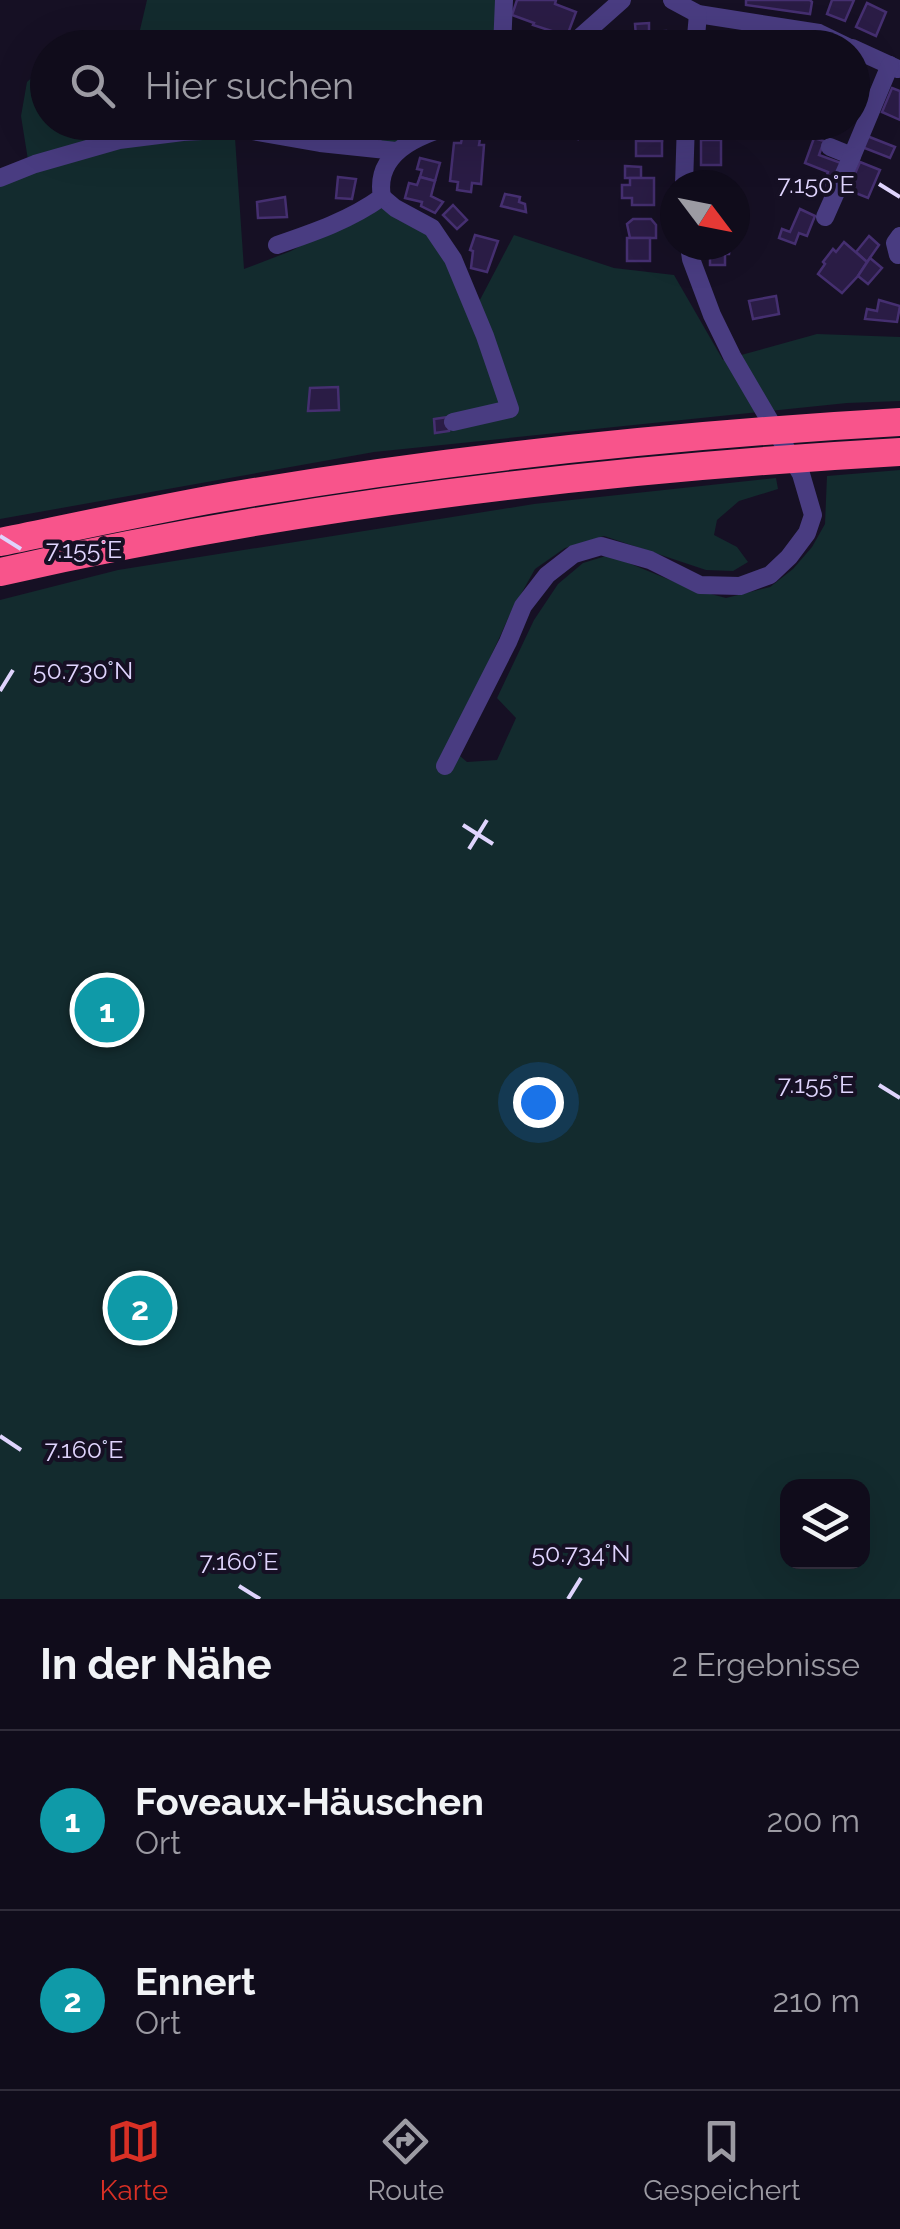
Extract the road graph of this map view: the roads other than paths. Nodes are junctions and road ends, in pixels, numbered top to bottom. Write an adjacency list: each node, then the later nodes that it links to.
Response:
1 (504, 0): 5 (street)
2 (622, 0): 6 (street)
3 (672, 0): 4 (street)
4 (698, 14): 7 (street); 8 (street)
5 (503, 30)
6 (588, 30)
7 (696, 30)
8 (795, 30)
9 (870, 56): 10 (street)
10 (895, 68): 11 (street)
11 (870, 119)
12 (120, 140): 21 (street)
13 (304, 140): 18 (street)
14 (413, 140): 18 (street)
15 (685, 140): 20 (street)
16 (860, 140): 19 (street)
17 (830, 147): 19 (street)
18 (396, 151): 22 (street)
19 (852, 156): 23 (street)
20 (684, 170)
21 (0, 178)
22 (379, 200): 24 (street); 26 (street)
23 (824, 218)
24 (277, 245)
25 (690, 260): 31 (street)
26 (452, 422)
27 (900, 422): 29 (highway)
28 (900, 452): 30 (highway)
29 (0, 542)
30 (0, 572)
31 (445, 766)

